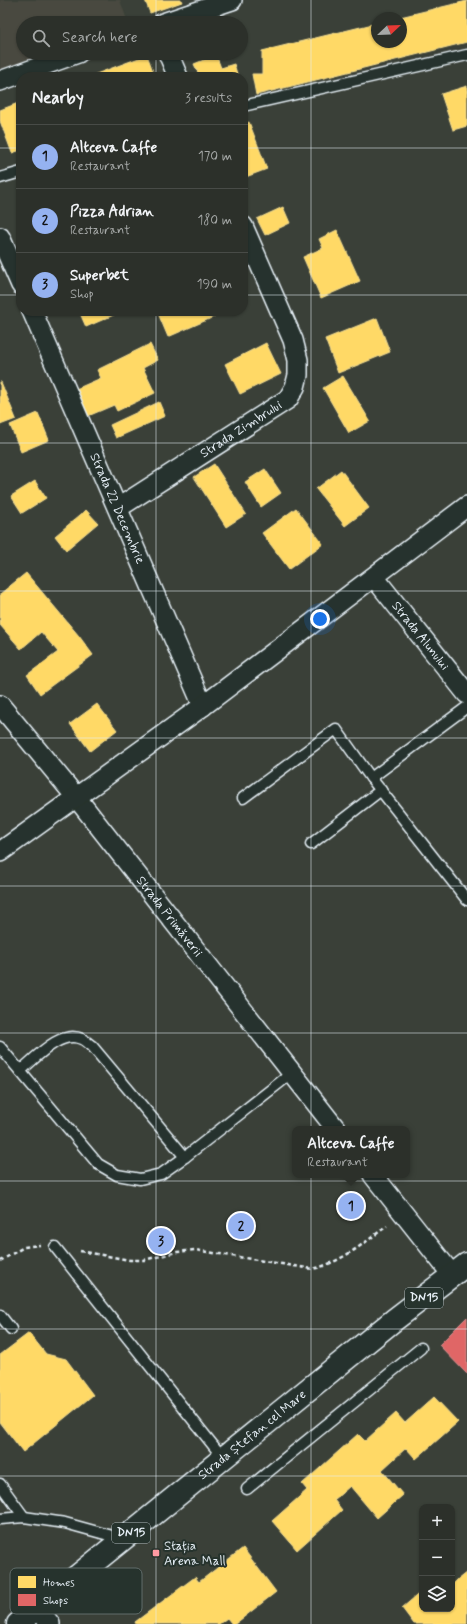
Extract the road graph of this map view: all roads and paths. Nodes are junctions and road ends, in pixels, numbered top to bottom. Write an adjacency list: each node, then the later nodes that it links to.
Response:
1 (232, 0): 2 (street)
2 (184, 16)
3 (467, 55): 10 (lane)
4 (58, 60): 6 (street)
5 (171, 60): 7 (street)
6 (25, 72)
7 (176, 72)
8 (16, 75): 9 (street)
9 (0, 81)
10 (248, 105)
11 (16, 173): 12 (lane)
12 (0, 178)
13 (0, 237): 15 (street)
14 (248, 237): 18 (street, Strada Zimbrului)
15 (16, 274)
16 (34, 316): 18 (street, Strada 22 Decembrie)
17 (467, 506): 19 (street)
18 (118, 508): 22 (street, Strada 22 Decembrie)
19 (374, 578): 20 (street, Strada Alunului); 22 (street)
20 (467, 694)
21 (0, 705): 26 (street, Strada Primăverii)
22 (203, 706): 26 (street)
23 (467, 708): 24 (lane)
24 (371, 778): 25 (lane); 27 (lane)
25 (380, 790): 28 (lane); 30 (lane)
26 (76, 797): 29 (street); 33 (street, Strada Primăverii)
27 (243, 798)
28 (311, 844)
29 (0, 852)
30 (467, 900)
31 (0, 1047): 32 (lane)
32 (20, 1071): 35 (lane); 35 (lane)
33 (292, 1073): 34 (street, Strada Primăverii); 35 (lane)
34 (334, 1126)
35 (185, 1157)
36 (375, 1178): 37 (street)
37 (404, 1214): 38 (path); 40 (street)
38 (55, 1247): 39 (path); 44 (lane)
39 (0, 1261)
40 (460, 1270): 44 (main road, Strada Ștefan cel Mare / DN15)
41 (0, 1316): 42 (lane)
42 (11, 1329)
43 (421, 1348): 46 (lane)
44 (224, 1458): 49 (main road, Strada Ștefan cel Mare / DN15)
45 (0, 1484): 47 (lane)
46 (247, 1489)
47 (24, 1517): 48 (lane); 49 (lane)
48 (0, 1519)
49 (123, 1540): 50 (main road, Strada Ștefan cel Mare / DN15)
50 (94, 1568)
51 (44, 1616): 52 (main road, Strada Ștefan cel Mare / DN15)
52 (18, 1624)

